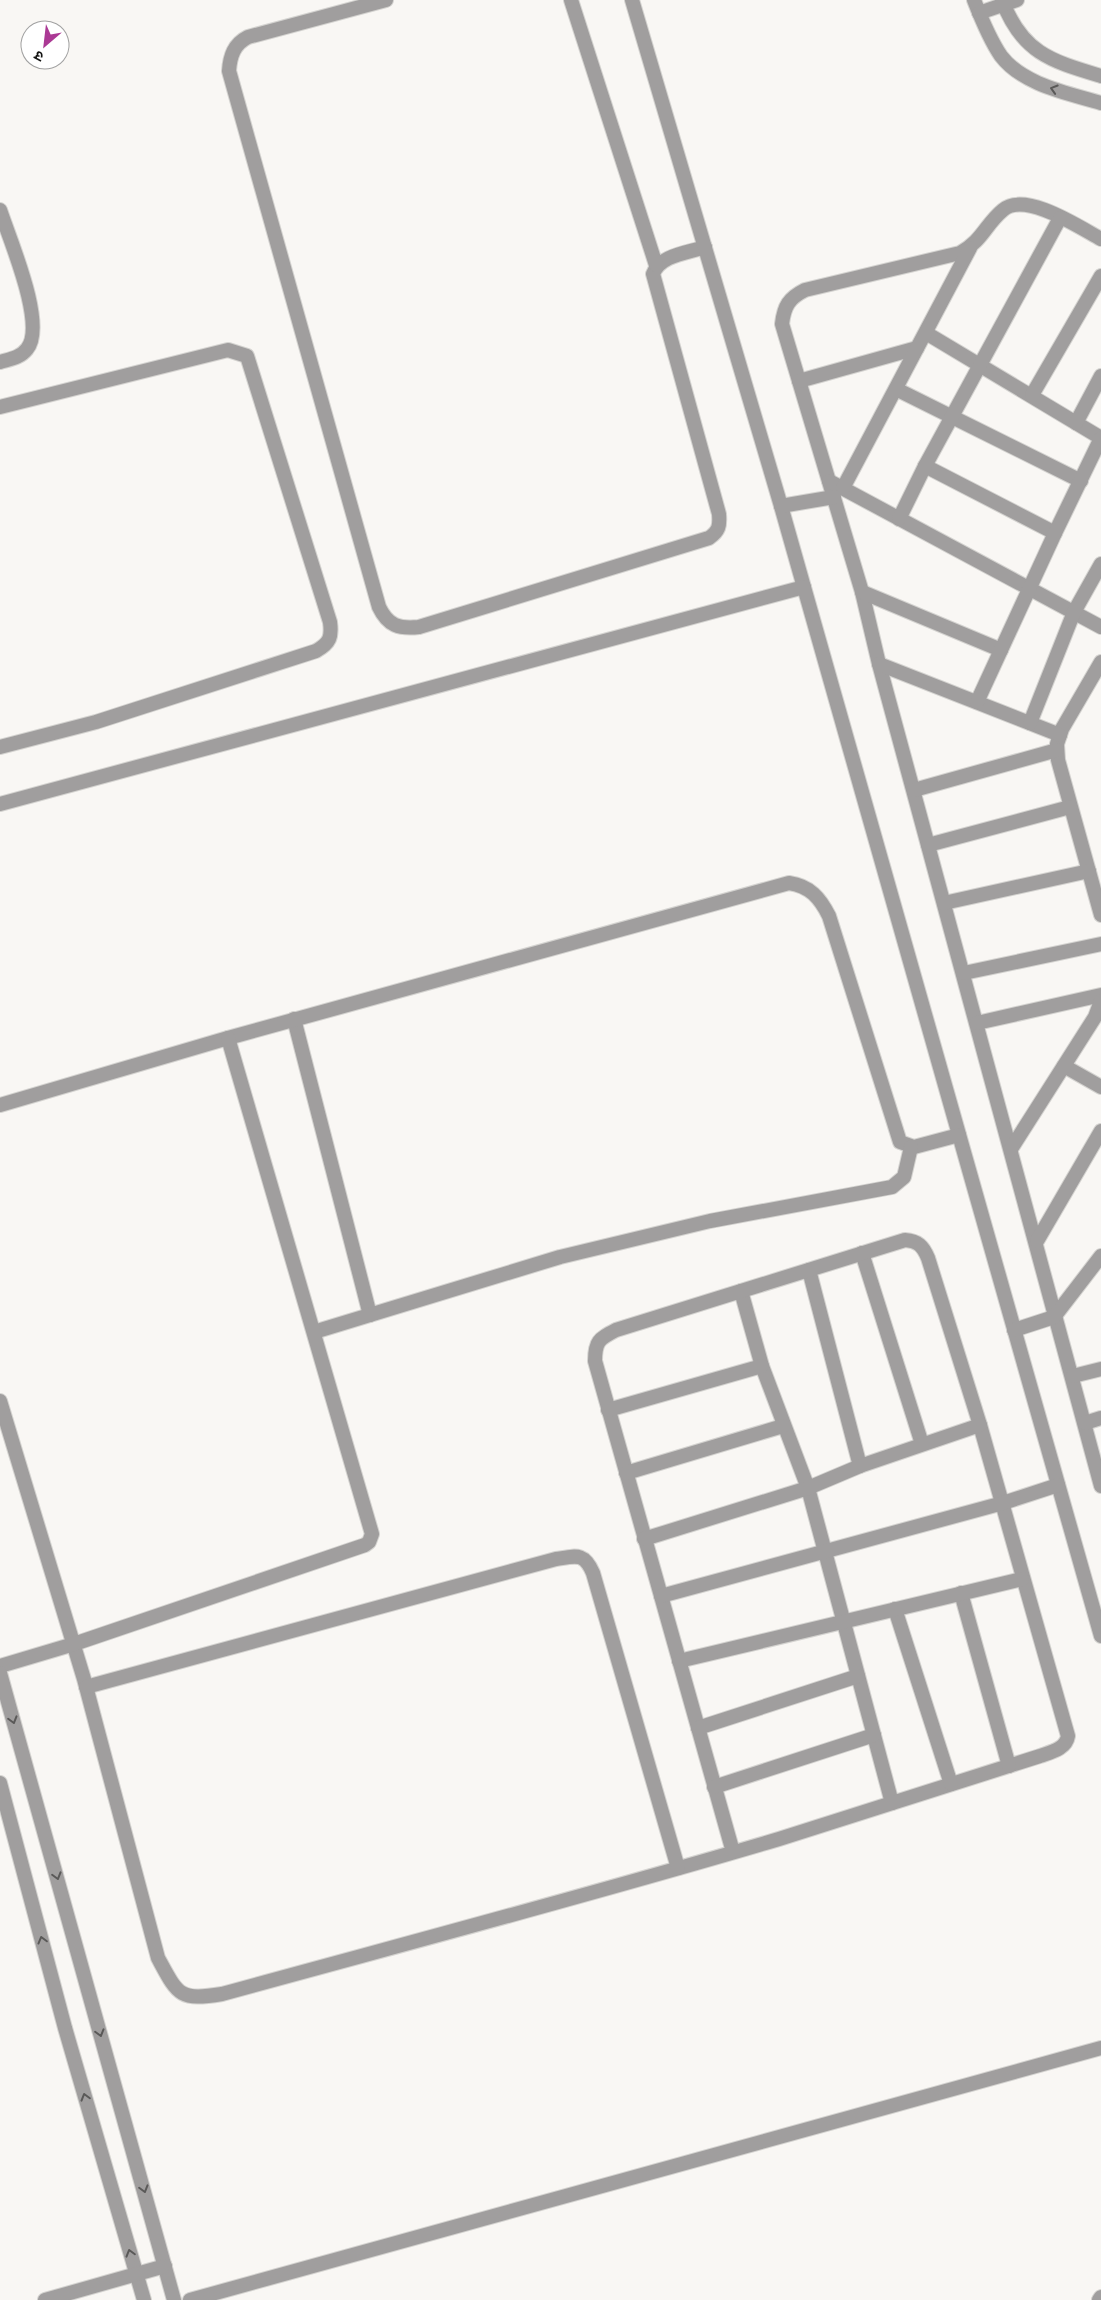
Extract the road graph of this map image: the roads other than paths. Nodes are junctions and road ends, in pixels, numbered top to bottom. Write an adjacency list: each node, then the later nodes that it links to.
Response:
1 (386, 0): 14 (street)
2 (571, 0): 14 (street)
3 (632, 0): 12 (street)
4 (974, 0): 6 (street)
5 (1008, 2): 6 (street); 7 (street)
6 (979, 13): 8 (street, one-way to 6)
7 (1101, 76)
8 (1101, 103)
9 (0, 210): 18 (street)
10 (1060, 218): 11 (street); 13 (street); 19 (street)
11 (1101, 238)
12 (705, 247): 14 (street); 31 (street)
13 (970, 248): 16 (street); 21 (street)
14 (656, 265)
15 (1101, 276): 23 (street)
16 (926, 332): 17 (street); 19 (street)
17 (918, 348): 21 (street); 22 (street)
18 (0, 362)
19 (981, 364): 23 (street); 25 (street)
20 (1101, 376): 26 (street)
21 (799, 381): 30 (street)
22 (896, 389): 25 (street); 30 (street)
23 (1032, 395): 26 (street)
24 (0, 407): 46 (street)
25 (952, 416): 28 (street); 29 (street)
26 (1076, 423): 27 (street)
27 (1101, 438): 29 (street)
28 (925, 466): 32 (street); 33 (street)
29 (1080, 481): 33 (street)
30 (838, 492): 31 (street); 32 (street); 37 (street)
31 (781, 506): 35 (street)
32 (899, 519): 36 (street)
33 (1055, 533): 36 (street)
34 (1101, 564): 38 (street)
35 (804, 587): 49 (street); 67 (street)
36 (1030, 588): 38 (street); 40 (street)
37 (862, 592): 40 (street); 42 (street)
38 (1074, 612): 39 (street); 44 (street)
39 (1101, 627)
40 (1001, 650): 43 (street)
41 (1101, 662): 45 (street)
42 (879, 664): 43 (street); 48 (street)
43 (977, 702): 44 (street)
44 (1030, 723): 45 (street)
45 (1060, 735): 47 (street)
46 (0, 747)
47 (1057, 750): 48 (street); 50 (street)
48 (914, 790): 51 (street)
49 (0, 804)
50 (1070, 807): 51 (street); 52 (street)
51 (928, 845): 53 (street)
52 (1089, 871): 53 (street); 54 (street)
53 (944, 903): 56 (street)
54 (1101, 915)
55 (1101, 944): 56 (street)
56 (964, 974): 61 (street)
57 (1101, 996): 61 (street)
58 (1101, 1001): 60 (street)
59 (294, 1019): 62 (street); 68 (street); 75 (street)
60 (1098, 1019): 63 (street)
61 (977, 1023): 69 (street)
62 (228, 1038): 65 (street); 78 (street)
63 (1064, 1066): 64 (street); 69 (street)
64 (1101, 1087)
65 (0, 1105)
66 (1101, 1131): 70 (street)
67 (959, 1135): 68 (street); 77 (street)
68 (911, 1147): 75 (street)
69 (1012, 1149): 70 (street)
70 (1037, 1241): 76 (street)
71 (862, 1253): 73 (street); 86 (street); 88 (street)
72 (1101, 1256): 76 (street)
73 (809, 1270): 74 (street); 89 (street)
74 (741, 1291): 79 (street); 83 (street)
75 (370, 1315): 78 (street)
76 (1054, 1317): 77 (street); 81 (street)
77 (1014, 1330): 92 (street)
78 (314, 1332): 103 (street)
79 (762, 1366): 83 (street); 87 (street)
80 (1101, 1369): 81 (street)
81 (1073, 1376): 85 (street)
82 (0, 1401): 103 (street)
83 (608, 1410): 90 (street)
84 (1101, 1418): 85 (street)
85 (1085, 1424): 91 (street)
86 (980, 1425): 88 (street); 94 (street)
87 (783, 1426): 90 (street); 93 (street)
88 (922, 1444): 89 (street)
89 (860, 1466): 93 (street)
90 (626, 1473): 95 (street)
91 (1101, 1482)
92 (1058, 1485): 94 (street); 102 (street)
93 (808, 1488): 95 (street); 96 (street)
94 (1002, 1502): 96 (street); 97 (street)
95 (644, 1539): 99 (street)
96 (824, 1550): 99 (street); 101 (street)
97 (1022, 1578): 98 (street); 111 (street)
98 (962, 1593): 100 (street); 111 (street)
99 (661, 1596): 104 (street)
100 (895, 1609): 101 (street); 113 (street)
101 (844, 1622): 104 (street); 107 (street)
102 (1101, 1636)
103 (74, 1644): 105 (street); 108 (street)
104 (679, 1661): 109 (street)
105 (0, 1666)
106 (0, 1672): 119 (street, one-way to 119)
107 (858, 1676): 109 (street); 110 (street)
108 (86, 1687): 117 (street); 117 (street)
109 (698, 1728): 114 (street)
110 (874, 1735): 114 (street); 115 (street)
111 (1009, 1766): 113 (street)
112 (0, 1783): 120 (street, one-way to 112)
113 (951, 1784): 115 (street)
114 (714, 1787): 116 (street)
115 (892, 1803): 116 (street)
116 (733, 1852): 117 (street)
117 (678, 1868)
118 (1101, 2048): 125 (street)
119 (165, 2266): 120 (street); 124 (street)
120 (136, 2274): 122 (street); 123 (street)
121 (1101, 2297): 126 (street)
122 (45, 2300)
123 (144, 2300)
124 (174, 2300)
125 (190, 2300)
126 (1099, 2300)

